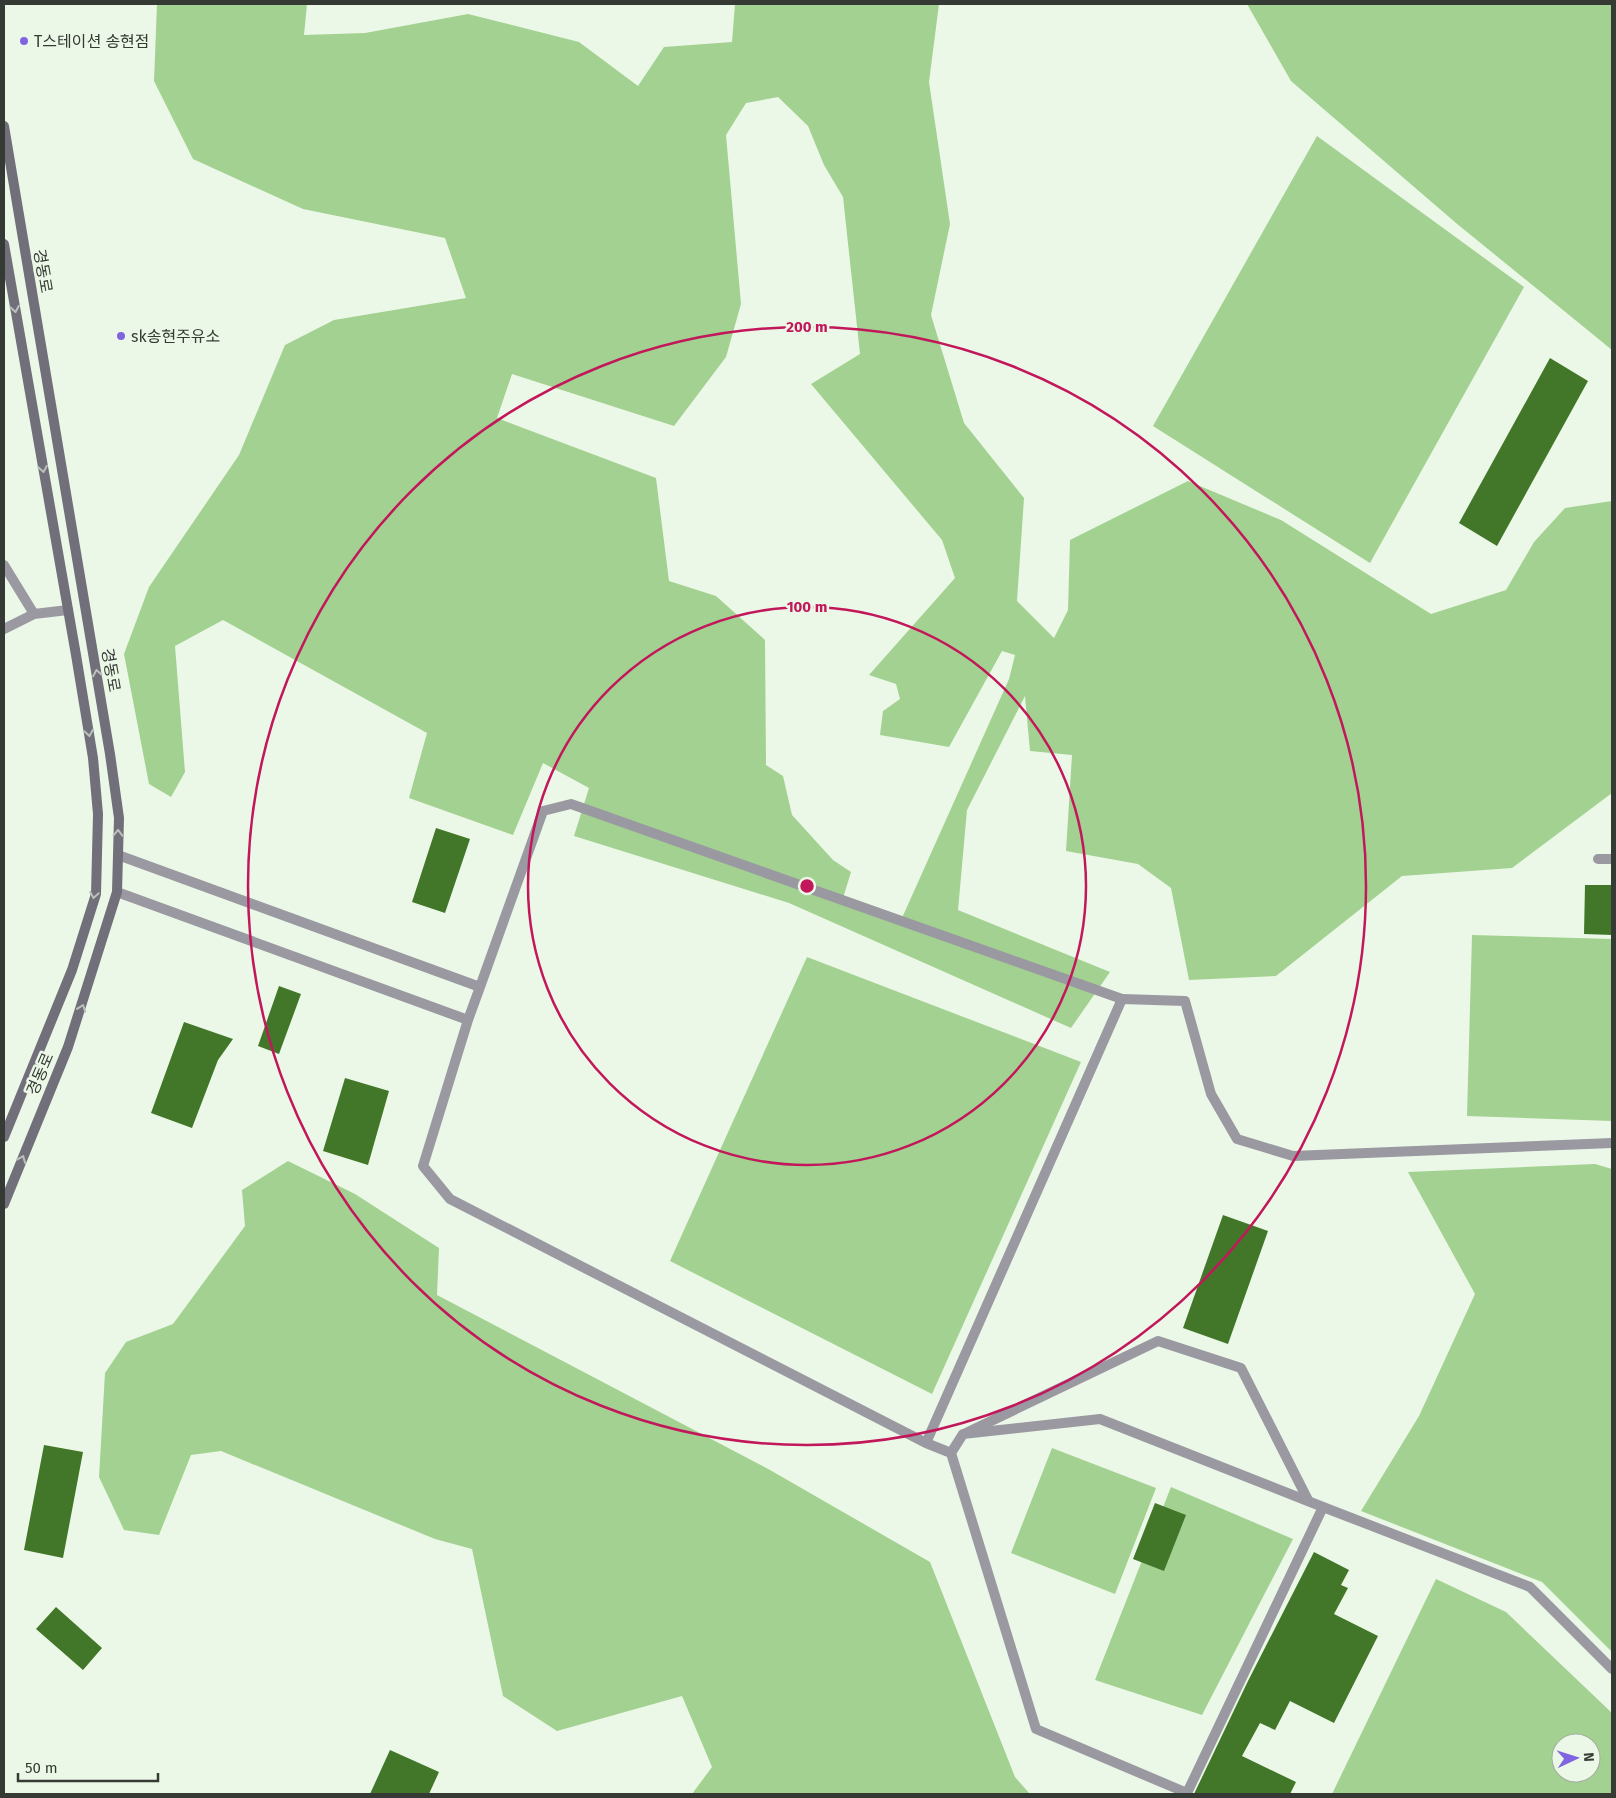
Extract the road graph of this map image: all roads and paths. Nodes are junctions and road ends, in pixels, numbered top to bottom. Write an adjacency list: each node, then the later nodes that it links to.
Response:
1 (4, 126): 7 (street, 경동로, one-way to 1)
2 (4, 244): 4 (street, 경동로, one-way to 4)
3 (4, 565): 5 (street)
4 (68, 610): 5 (street); 14 (street, 경동로, one-way to 14)
5 (34, 614): 6 (street)
6 (4, 629)
7 (118, 855): 10 (street, 경동로); 11 (street)
8 (1598, 859): 9 (street)
9 (1612, 859)
10 (117, 892): 13 (street); 16 (street, 경동로, one-way to 10)
11 (480, 987): 12 (street); 13 (street)
12 (1122, 998): 15 (street); 18 (street)
13 (468, 1020): 18 (street)
14 (4, 1137)
15 (1612, 1143)
16 (4, 1204)
17 (963, 1434): 19 (street); 20 (street); 20 (street)
18 (926, 1443): 19 (street)
19 (951, 1453): 21 (street)
20 (1308, 1500): 21 (street)
21 (1323, 1507): 22 (street)
22 (1612, 1669)

